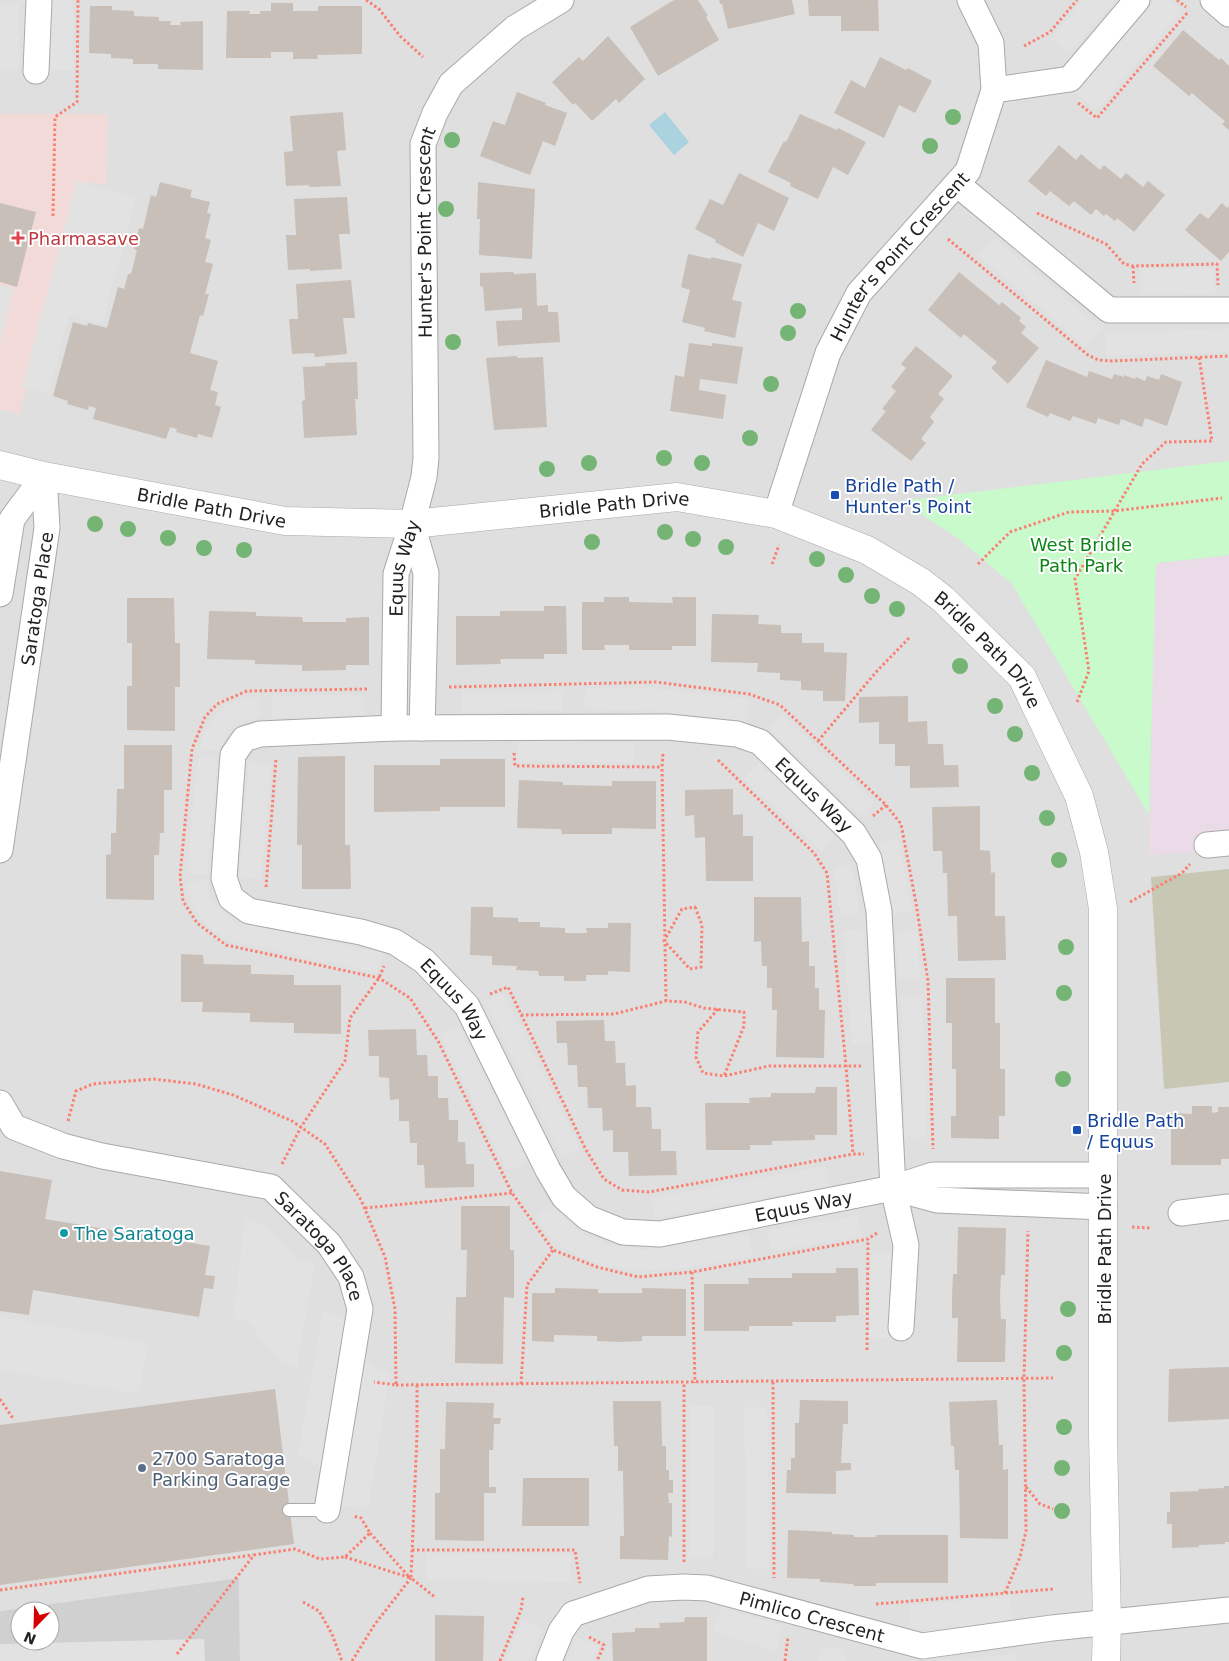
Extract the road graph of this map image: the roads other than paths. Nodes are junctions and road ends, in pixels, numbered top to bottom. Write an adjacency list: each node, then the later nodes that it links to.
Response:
1 (39, 0): 7 (street)
2 (562, 0): 14 (street, Hunter's Point Crescent)
3 (970, 0): 8 (street, Hunter's Point Crescent)
4 (1137, 0): 8 (street)
5 (1213, 0): 6 (street)
6 (1229, 14)
7 (36, 71)
8 (994, 90): 9 (street, Hunter's Point Crescent)
9 (957, 184): 10 (street); 13 (street, Hunter's Point Crescent)
10 (1224, 300)
11 (0, 465): 12 (street, Bridle Path Drive)
12 (44, 476): 14 (street, Bridle Path Drive); 15 (street, Saratoga Place); 18 (street, Saratoga Place)
13 (776, 514): 14 (street, Bridle Path Drive); 20 (street, Bridle Path Drive)
14 (412, 524): 16 (street, Equus Way); 17 (street, Equus Way)
15 (0, 594)
16 (394, 728): 17 (street, Equus Way); 21 (street, Equus Way)
17 (422, 728): 21 (street, Equus Way)
18 (0, 850)
19 (0, 1103): 27 (street, Saratoga Place)
20 (1104, 1175): 21 (street, Equus Way); 22 (street, Bridle Path Drive)
21 (893, 1188): 22 (street, Equus Way); 25 (street, Equus Way)
22 (1104, 1207): 29 (street, Bridle Path Drive)
23 (1229, 1207): 24 (street)
24 (1182, 1213)
25 (901, 1328)
26 (289, 1510): 27 (lane)
27 (327, 1510)
28 (1229, 1610): 29 (street, Pimlico Crescent)
29 (1107, 1622): 30 (street, Pimlico Crescent); 31 (street, Bridle Path Drive)
30 (549, 1661)
31 (1106, 1661)

